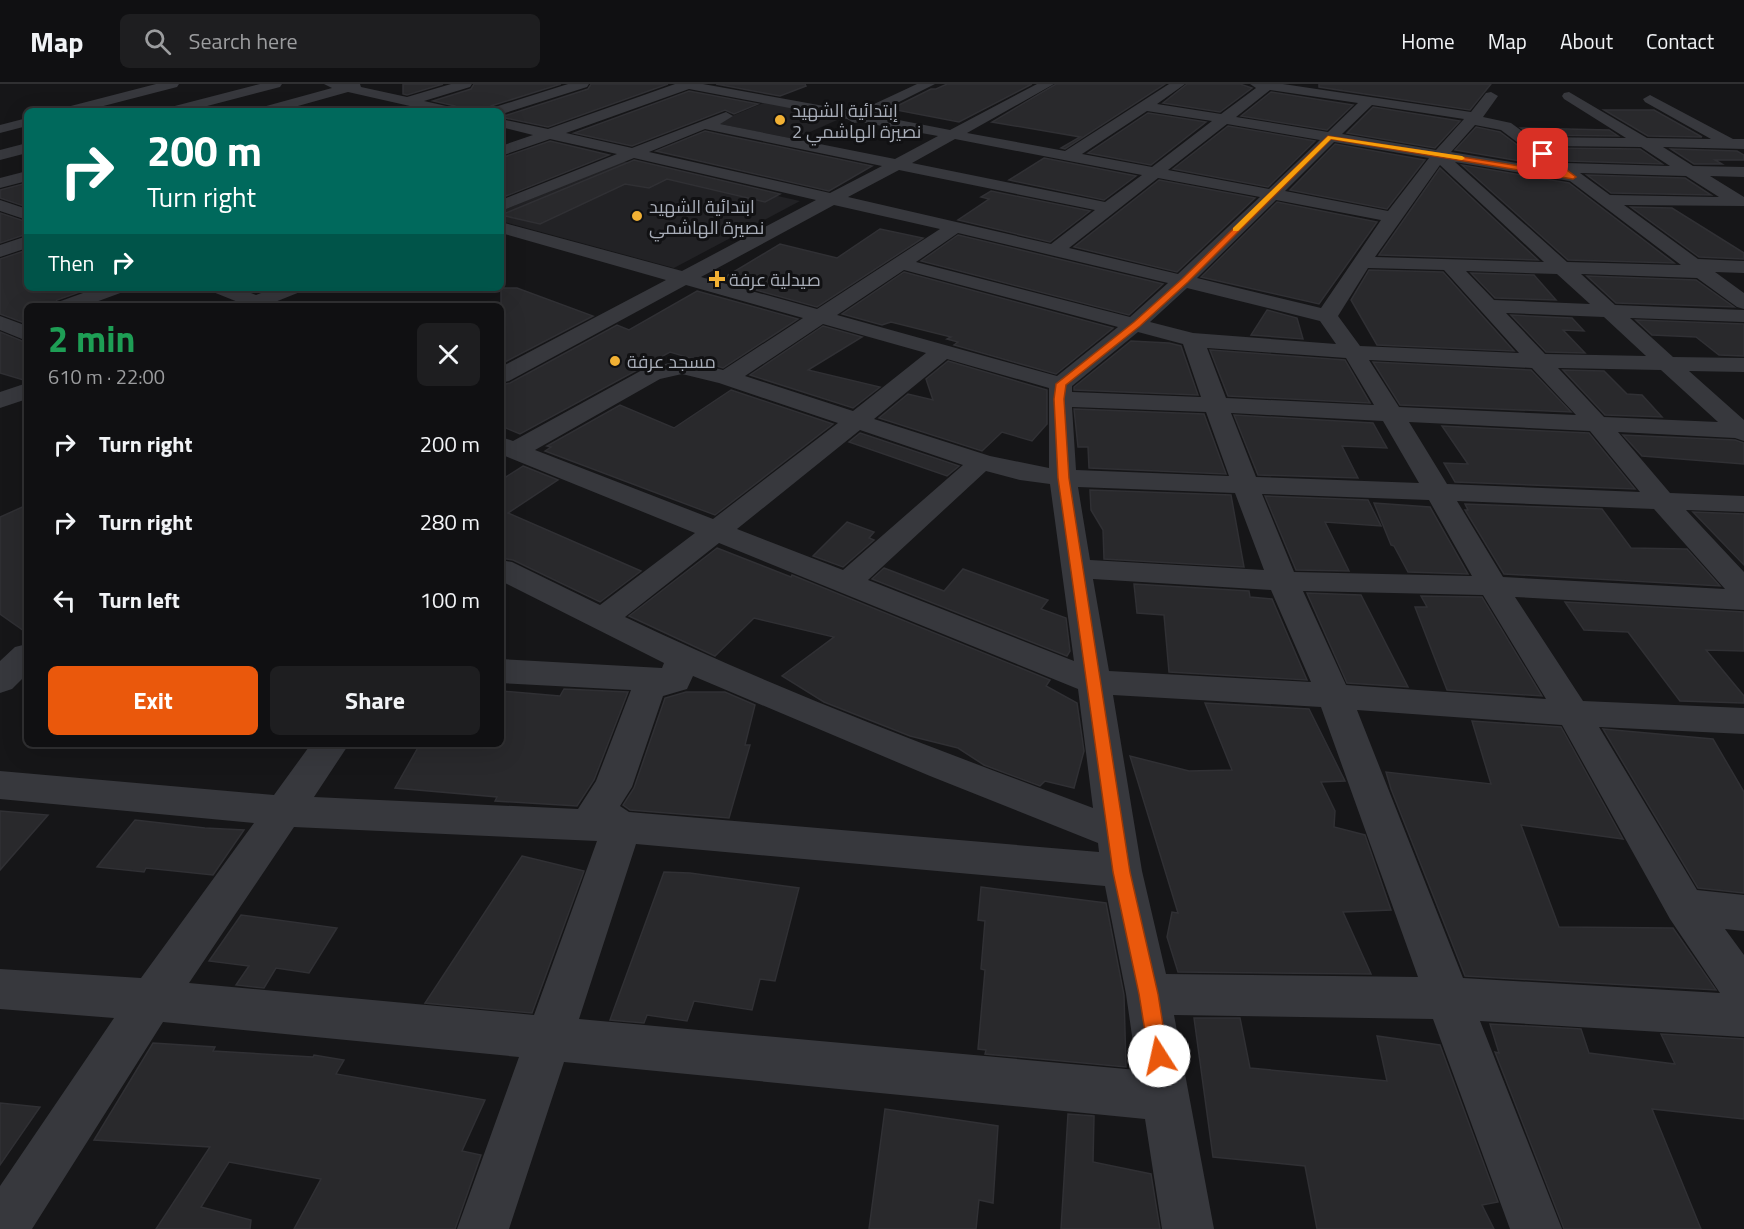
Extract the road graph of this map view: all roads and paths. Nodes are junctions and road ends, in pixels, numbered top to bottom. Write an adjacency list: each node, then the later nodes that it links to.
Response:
1 (172, 84): 18 (street)
2 (275, 84): 22 (street)
3 (332, 84): 11 (street)
4 (465, 84): 16 (street)
5 (582, 84): 25 (street)
6 (688, 84): 15 (street); 36 (street)
7 (928, 84): 26 (street)
8 (1047, 84): 38 (street)
9 (1178, 84): 19 (street)
10 (1262, 85): 17 (street); 30 (street)
11 (356, 86): 16 (street); 23 (street)
12 (1491, 96): 31 (street)
13 (1569, 96): 27 (street)
14 (1650, 99): 32 (street)
15 (766, 100): 26 (street); 34 (street)
16 (408, 101): 24 (street)
17 (1369, 101): 31 (street); 39 (street)
18 (86, 106): 20 (street); 21 (street)
19 (1144, 106): 30 (street); 50 (street)
20 (79, 108)
21 (92, 108)
22 (183, 108)
23 (275, 108)
24 (435, 108)
25 (504, 109)
26 (858, 117): 35 (street); 38 (street)
27 (1606, 118): 28 (street); 41 (street)
28 (1628, 118)
29 (1651, 118): 32 (street)
30 (1224, 119): 39 (street); 53 (street)
31 (1474, 119): 40 (street); 49 (street)
32 (1685, 119): 43 (street)
33 (504, 124): 36 (street)
34 (705, 125): 42 (street); 47 (street)
35 (838, 126)
36 (549, 134): 45 (street); 47 (street)
37 (818, 135): 42 (street)
38 (954, 135): 50 (street); 51 (street)
39 (1330, 137): 49 (street); 58 (street)
40 (1525, 141): 41 (street); 54 (street)
41 (1645, 143): 43 (street); 52 (street)
42 (798, 144): 51 (street)
43 (1737, 144): 46 (street)
44 (24, 149): 48 (street)
45 (504, 150)
46 (1744, 152)
47 (631, 154): 59 (street); 62 (street)
48 (0, 155)
49 (1439, 155): 54 (street); 64 (street); 74 (street)
50 (1068, 156): 53 (street)
51 (899, 165): 59 (street); 63 (street)
52 (1690, 171): 54 (street); 55 (street); 61 (street)
53 (1156, 172): 58 (street); 63 (street)
54 (1567, 172): 60 (street)
55 (1744, 172)
56 (24, 177): 57 (street)
57 (0, 183)
58 (1270, 195): 64 (street); 77 (street)
59 (834, 199): 65 (street); 76 (street)
60 (1603, 200): 61 (street); 75 (street)
61 (1742, 202)
62 (504, 205)
63 (1108, 208): 68 (street)
64 (1394, 217): 70 (street)
65 (956, 227): 68 (street); 71 (street)
66 (504, 228): 76 (street)
67 (24, 243): 69 (street)
68 (1054, 250): 77 (street)
69 (0, 251)
70 (1361, 262): 72 (street); 88 (street)
71 (899, 263): 87 (street); 90 (street)
72 (1450, 265): 74 (street); 85 (street)
73 (1744, 267): 75 (street)
74 (1562, 268): 75 (street); 86 (street)
75 (1697, 269): 84 (street)
76 (687, 279): 87 (street); 97 (street)
77 (1185, 280): 88 (street); 90 (street)
78 (108, 291): 81 (street)
79 (228, 291): 82 (street)
80 (287, 291): 83 (street)
81 (74, 303)
82 (259, 303)
83 (264, 303)
84 (1744, 303)
85 (1487, 306): 86 (street); 94 (street)
86 (1609, 310): 89 (street); 95 (street)
87 (819, 316): 92 (street); 98 (street)
88 (1327, 316): 93 (street)
89 (1744, 316)
90 (1137, 324): 91 (street); 100 (street)
91 (1193, 340): 93 (street); 102 (street)
92 (943, 351): 100 (street); 104 (street)
93 (1353, 352): 94 (street); 103 (street)
94 (1538, 362): 95 (street); 105 (street)
95 (1668, 364): 96 (street); 106 (street)
96 (1744, 364)
97 (504, 374)
98 (727, 378): 104 (street); 107 (street)
99 (24, 391): 101 (street)
100 (1060, 392): 102 (street); 109 (street)
101 (0, 401)
102 (1216, 405): 103 (street); 110 (street)
103 (1391, 413): 105 (street); 111 (street)
104 (857, 421): 108 (street); 114 (street)
105 (1598, 425): 106 (street); 112 (street)
106 (1743, 431)
107 (508, 448): 114 (street)
108 (981, 462): 109 (street); 118 (street)
109 (1063, 478): 110 (street); 115 (street)
110 (1245, 485): 111 (street); 117 (street)
111 (1438, 493): 112 (street); 119 (street)
112 (1663, 502): 113 (street); 120 (street)
113 (1744, 504)
114 (714, 531): 118 (street); 122 (street)
115 (1077, 569): 117 (street); 129 (street)
116 (504, 570): 122 (street)
117 (1285, 581): 119 (street); 130 (street)
118 (847, 583): 129 (street)
119 (1493, 586): 121 (street); 131 (street)
120 (1744, 591)
121 (1744, 600)
122 (602, 619): 126 (street)
123 (24, 636): 124 (street)
124 (0, 649)
125 (24, 658): 128 (street)
126 (678, 669): 127 (street); 136 (street); 137 (street)
127 (504, 671)
128 (0, 681)
129 (1094, 682): 130 (street); 137 (street)
130 (1334, 696): 131 (street); 144 (street)
131 (1573, 713): 132 (street); 139 (street)
132 (1744, 721)
133 (329, 747): 135 (street)
134 (0, 785): 135 (street)
135 (285, 812): 136 (street); 145 (street)
136 (622, 827): 138 (street); 147 (street)
137 (1116, 833): 138 (street)
138 (1122, 872): 143 (street)
139 (1685, 906): 140 (street); 142 (street)
140 (1744, 913)
141 (0, 990): 145 (street)
142 (1744, 991)
143 (1148, 994): 144 (street); 148 (street)
144 (1449, 998): 146 (street); 152 (street)
145 (152, 1000): 147 (street); 149 (street)
146 (1744, 1016)
147 (548, 1038): 148 (street); 150 (street)
148 (1166, 1097): 151 (street)
149 (2, 1229)
150 (483, 1229)
151 (1188, 1229)
152 (1536, 1229)

